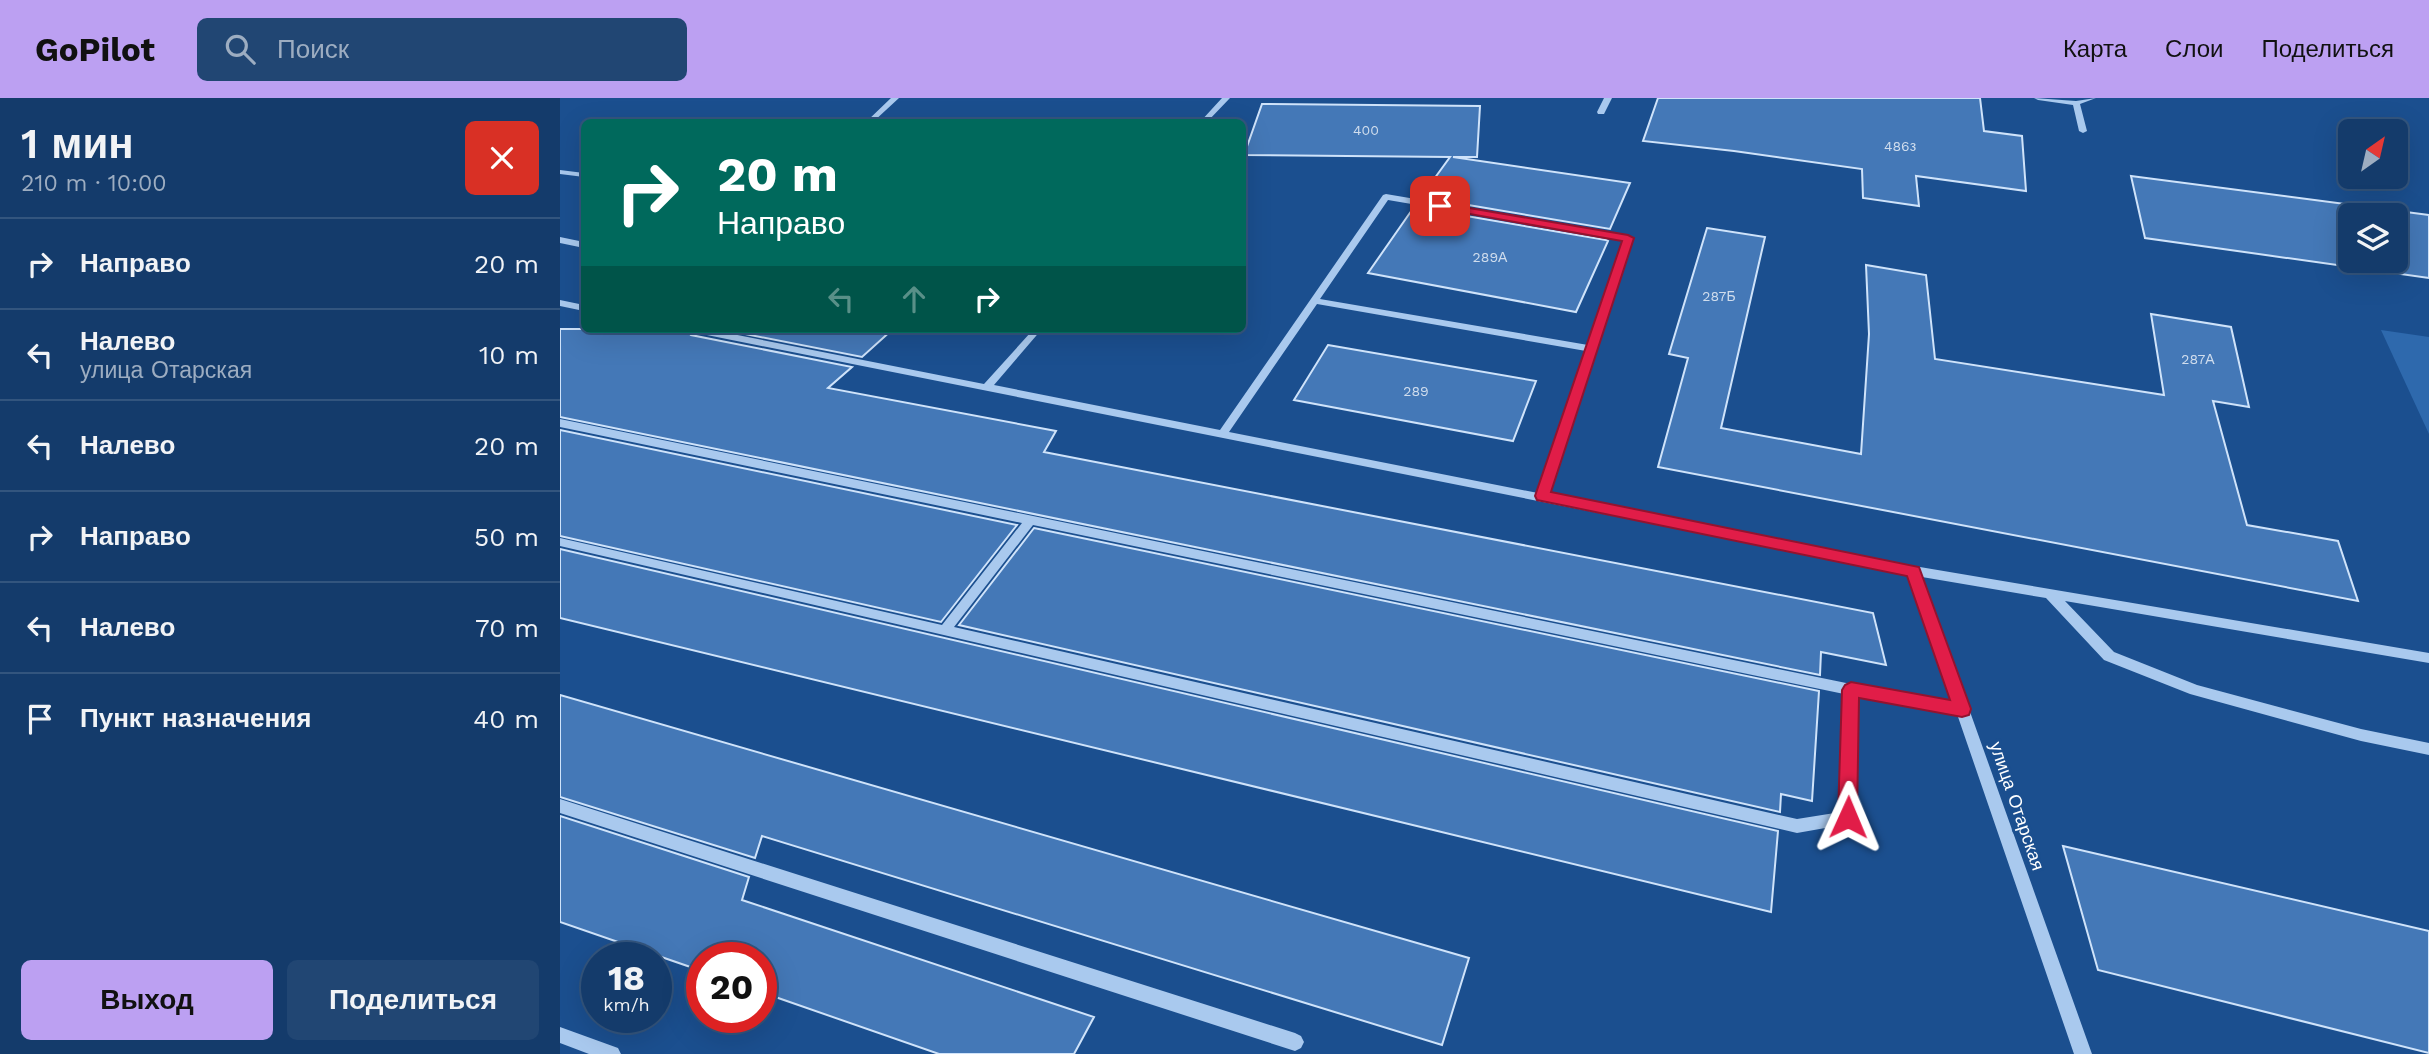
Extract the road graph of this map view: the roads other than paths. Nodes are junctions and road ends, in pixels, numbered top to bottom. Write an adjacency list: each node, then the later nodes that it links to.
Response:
1 (895, 98): 8 (street)
2 (1226, 98): 9 (street)
3 (1608, 98): 7 (street)
4 (2038, 98): 6 (street)
5 (2092, 98): 6 (street)
6 (2076, 103): 10 (street)
7 (1601, 112)
8 (873, 119)
9 (1206, 119)
10 (2082, 131)
11 (560, 172): 12 (street)
12 (581, 175)
13 (560, 240): 14 (street)
14 (581, 244)
15 (1315, 301): 20 (street); 20 (street); 23 (street)
16 (560, 303): 17 (street)
17 (581, 307)
18 (712, 333): 21 (street)
19 (1035, 333): 21 (street)
20 (1591, 349): 24 (street)
21 (987, 387): 23 (street)
22 (560, 423): 25 (street)
23 (1223, 433): 24 (street)
24 (1543, 496): 27 (street)
25 (1031, 520): 29 (street); 31 (street)
26 (560, 542): 29 (street)
27 (1914, 571): 28 (street); 32 (street, улица Отарская)
28 (2049, 594): 30 (street); 33 (street)
29 (945, 630): 31 (street)
30 (2429, 658)
31 (1851, 690): 32 (street)
32 (1962, 709): 38 (street, улица Отарская)
33 (2429, 749)
34 (560, 806): 36 (street)
35 (560, 1035): 37 (street)
36 (1295, 1042)
37 (612, 1054)
38 (2083, 1054)

